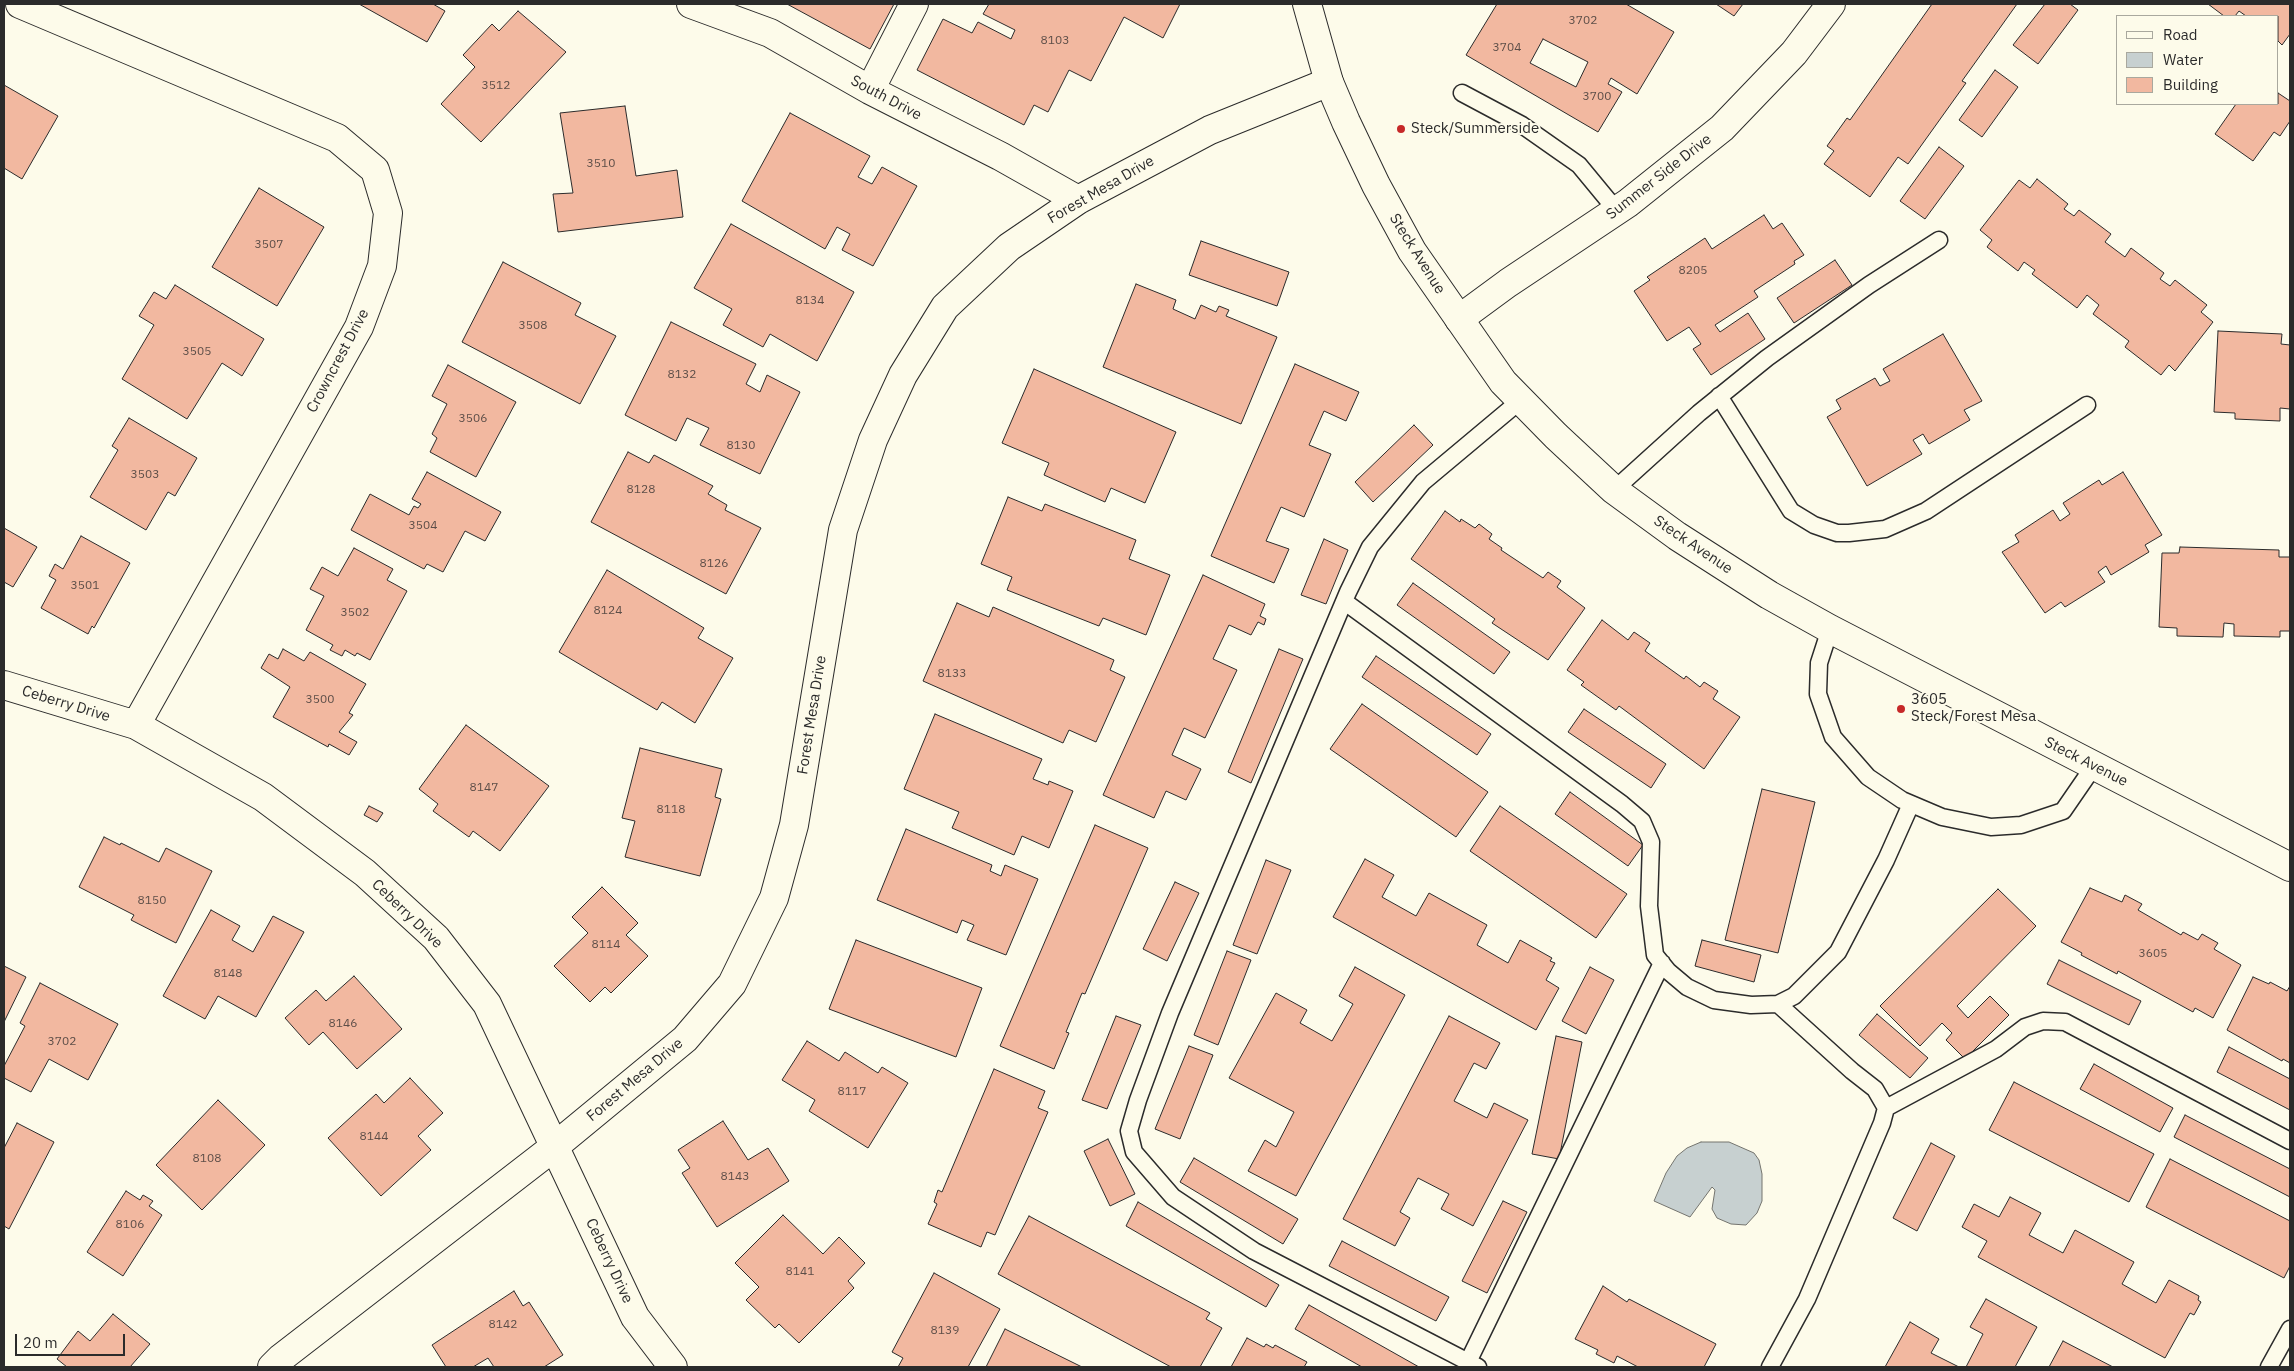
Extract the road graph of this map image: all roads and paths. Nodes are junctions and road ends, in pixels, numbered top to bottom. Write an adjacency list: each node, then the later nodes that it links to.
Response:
1 (20, 4): 20 (street, Crowncrest Drive)
2 (691, 4): 7 (street, South Drive)
3 (914, 4): 7 (street)
4 (1307, 4): 6 (street, Steck Avenue)
5 (1831, 4): 10 (street, Summer Side Drive)
6 (1329, 82): 9 (street, Forest Mesa Drive); 12 (street, Steck Avenue)
7 (870, 90): 9 (street, South Drive)
8 (1462, 93): 10 (lane)
9 (1078, 200): 28 (street, Forest Mesa Drive)
10 (1617, 211): 12 (street, Summer Side Drive)
11 (1939, 240): 13 (lane)
12 (1459, 319): 14 (street, Steck Avenue)
13 (1719, 396): 15 (lane); 16 (lane)
14 (1521, 400): 16 (street, Steck Avenue); 17 (lane)
15 (2087, 405)
16 (1614, 490): 18 (street, Steck Avenue)
17 (1345, 602): 24 (lane); 30 (lane)
18 (1830, 630): 21 (street, Steck Avenue); 22 (lane)
19 (4, 685): 20 (street, Ceberry Drive)
20 (136, 725): 28 (street, Ceberry Drive)
21 (2094, 766): 22 (lane); 23 (street, Steck Avenue)
22 (1911, 804): 25 (lane)
23 (2290, 867)
24 (1662, 963): 25 (lane); 30 (lane)
25 (1778, 1004): 26 (lane)
26 (1886, 1108): 27 (lane); 33 (lane)
27 (2290, 1141)
28 (554, 1146): 31 (street, Forest Mesa Drive); 32 (street, Ceberry Drive)
29 (2290, 1328): 34 (lane)
30 (1473, 1365)
31 (272, 1367)
32 (673, 1367)
33 (1770, 1367)
34 (2269, 1367)

